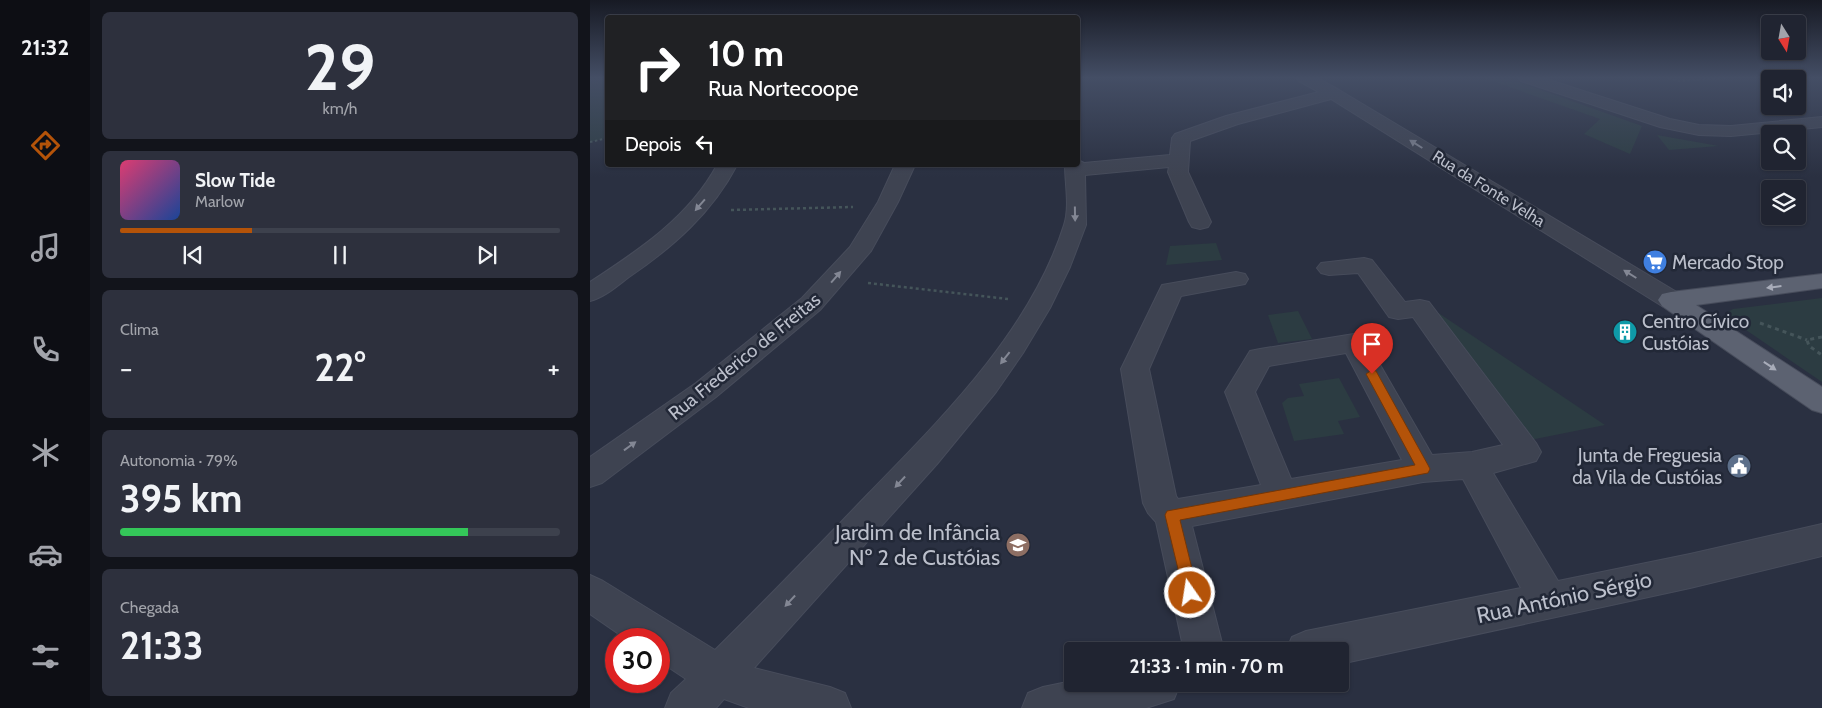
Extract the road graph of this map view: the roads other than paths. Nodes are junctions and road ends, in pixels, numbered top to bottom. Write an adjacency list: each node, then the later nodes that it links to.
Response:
1 (1266, 111): 5 (street)
2 (1363, 111): 15 (street, Rua da Fonte Velha, one-way to 2)
3 (1629, 111): 4 (street)
4 (1822, 122)
5 (1179, 160): 9 (street); 10 (street)
6 (726, 167): 14 (street, one-way to 14)
7 (904, 167): 19 (street, Rua Frederico de Freitas, one-way to 7)
8 (1075, 167): 27 (street, one-way to 27)
9 (1080, 167)
10 (1200, 222)
11 (1329, 268): 17 (street)
12 (1236, 279): 21 (street)
13 (1822, 281): 15 (main road, one-way to 15)
14 (590, 293)
15 (1671, 300): 16 (main road, one-way to 16)
16 (1822, 402)
17 (1472, 465): 18 (street); 24 (street)
18 (1424, 469): 20 (street); 20 (street)
19 (590, 474)
20 (1281, 494): 21 (street)
21 (1172, 515): 25 (street)
22 (1822, 540): 24 (street, Rua António Sérgio)
23 (590, 593): 27 (street)
24 (1548, 600): 26 (street, Rua António Sérgio)
25 (1202, 642)
26 (1349, 642)
27 (718, 676): 29 (street); 30 (street)
28 (1125, 692): 31 (street)
29 (686, 708)
30 (830, 708)
31 (1042, 708)

